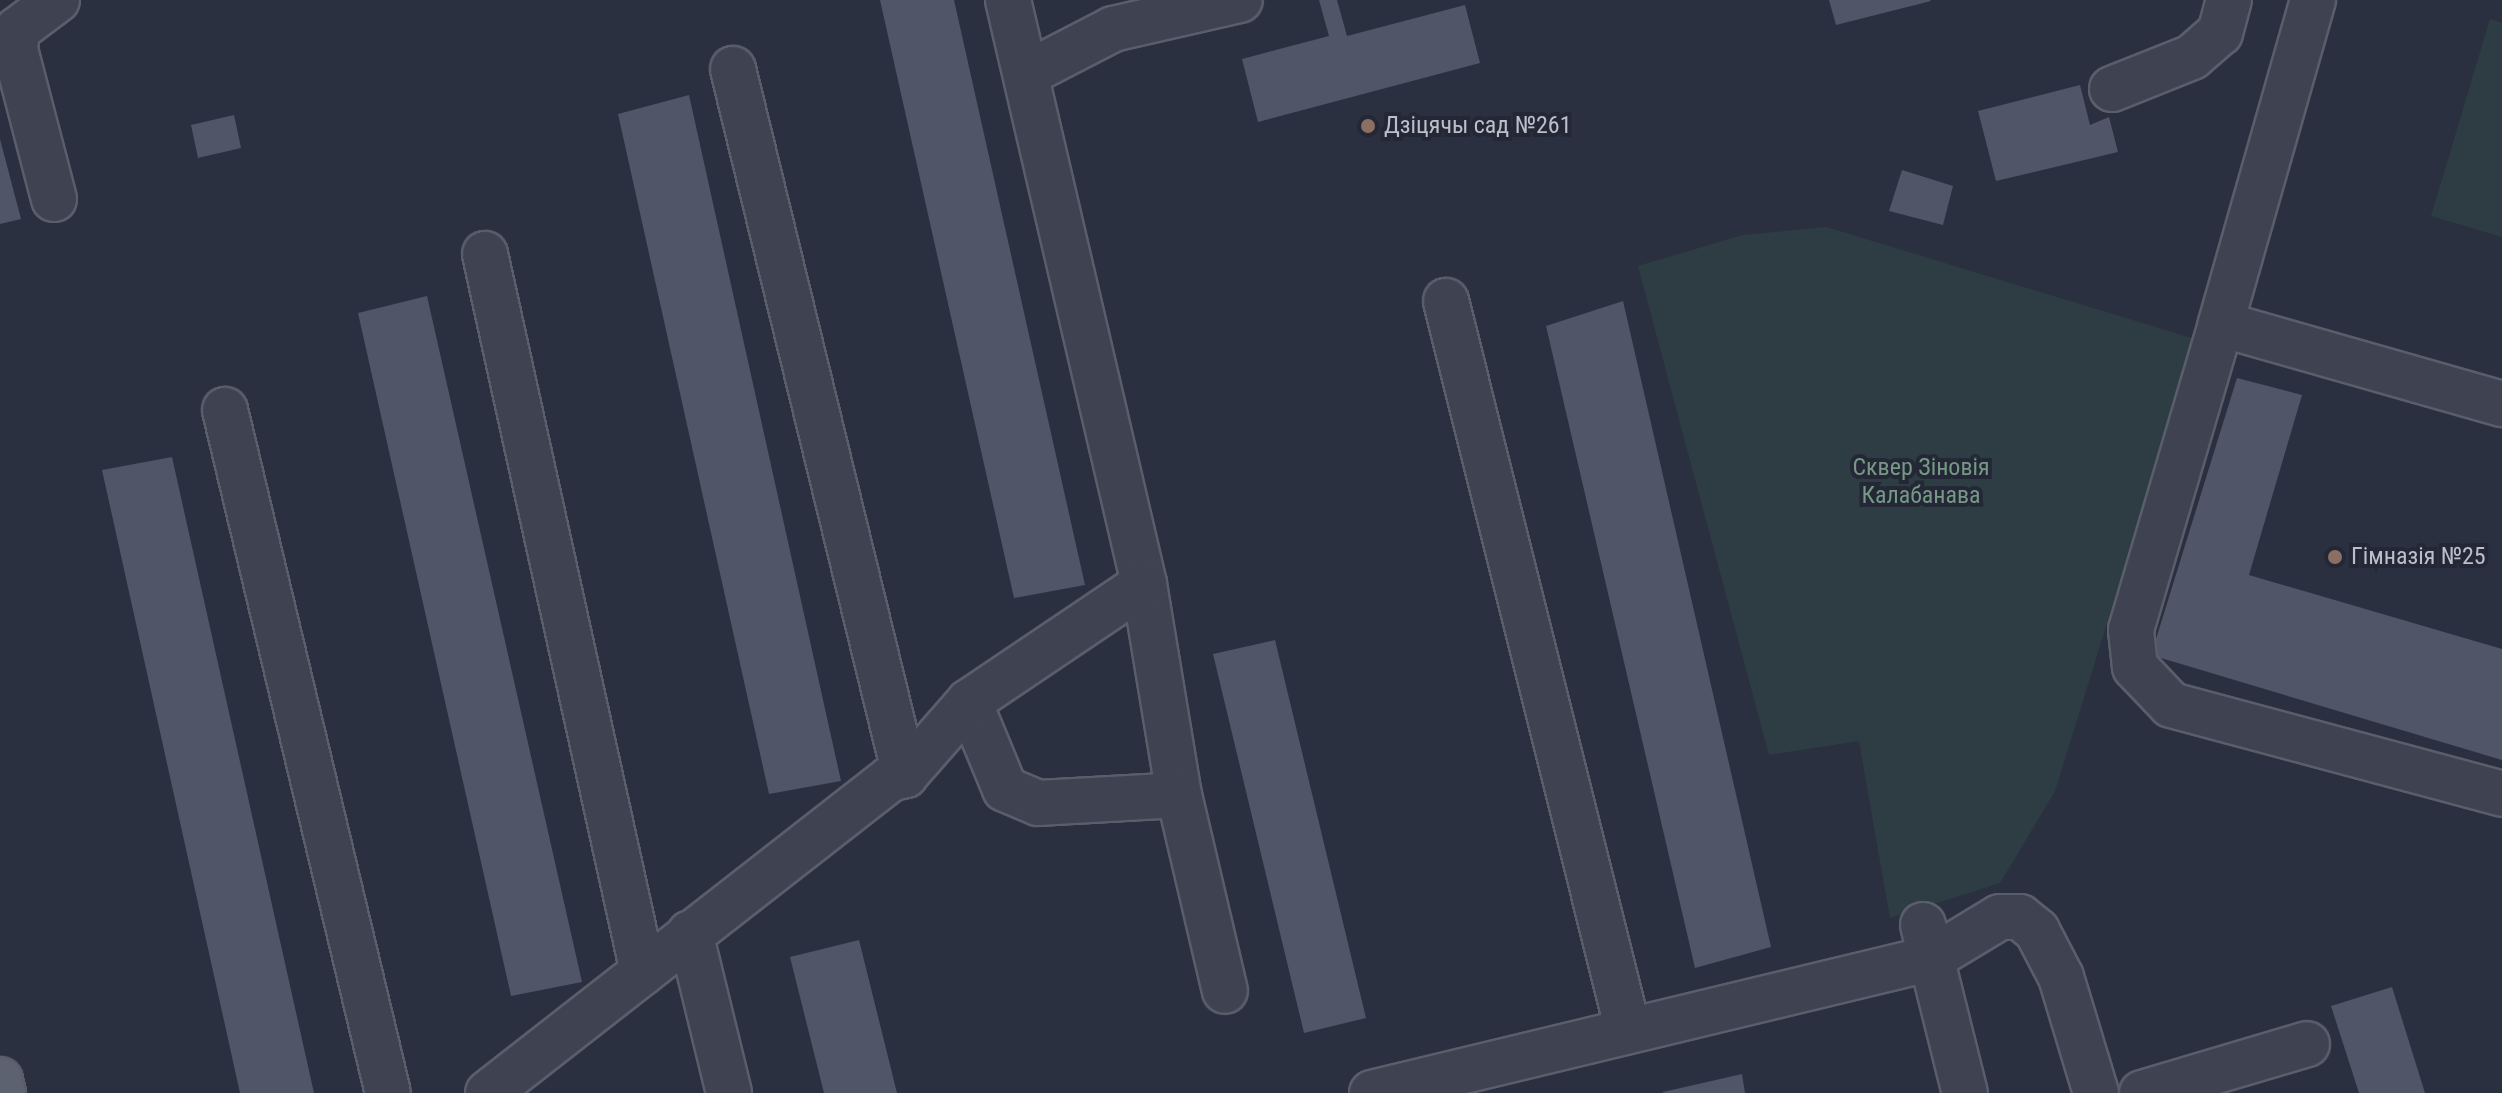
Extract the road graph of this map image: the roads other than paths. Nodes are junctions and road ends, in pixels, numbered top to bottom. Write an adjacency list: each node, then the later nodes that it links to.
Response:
1 (57, 0): 9 (street)
2 (1008, 0): 7 (street)
3 (1240, 0): 7 (street)
4 (2229, 0): 8 (street)
5 (2313, 0): 12 (street)
6 (733, 69): 17 (street)
7 (1026, 74): 15 (street)
8 (2112, 89)
9 (54, 199)
10 (485, 254): 22 (street)
11 (1446, 301): 24 (street)
12 (2221, 324): 13 (street); 18 (street)
13 (2502, 404)
14 (225, 410): 28 (street)
15 (1144, 584): 16 (street); 19 (street)
16 (969, 702): 17 (street); 19 (street)
17 (905, 775): 20 (street)
18 (2502, 794)
19 (1179, 795): 23 (street)
20 (690, 933): 22 (street); 30 (street)
21 (1928, 941): 24 (street); 32 (street); 33 (street)
22 (643, 972): 29 (street)
23 (1225, 991)
24 (1628, 1030): 31 (street)
25 (2307, 1044): 34 (street)
26 (0, 1080): 27 (main road)
27 (3, 1093)
28 (388, 1093)
29 (488, 1093)
30 (729, 1093)
31 (1372, 1093)
32 (1965, 1093)
33 (2096, 1093)
34 (2142, 1093)

